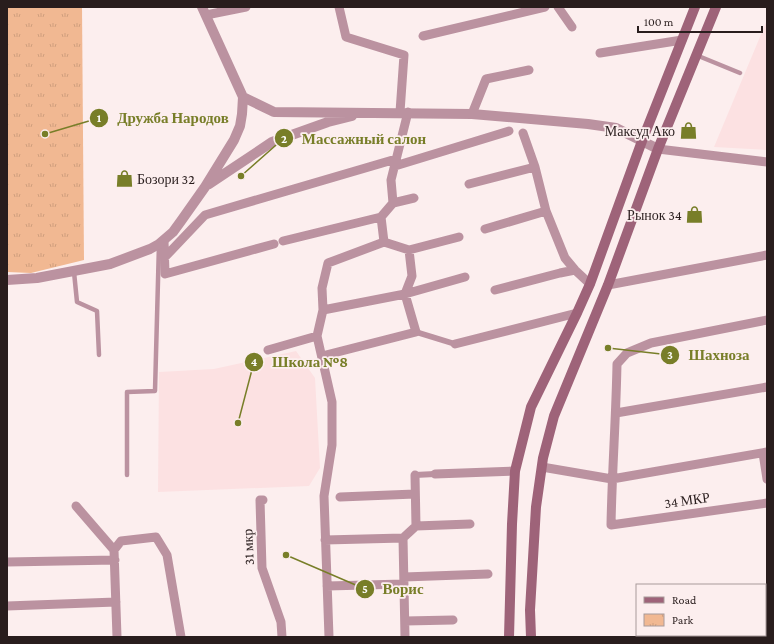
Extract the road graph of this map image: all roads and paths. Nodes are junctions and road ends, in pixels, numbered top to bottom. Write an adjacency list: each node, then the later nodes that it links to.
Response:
1 (246, 7): 7 (street)
2 (339, 7): 16 (street)
3 (545, 7): 9 (street)
4 (558, 7): 8 (street)
5 (695, 7): 10 (main road)
6 (716, 7): 12 (main road)
7 (204, 11): 15 (street)
8 (572, 27)
9 (423, 36)
10 (682, 40): 11 (street); 20 (main road)
11 (600, 53)
12 (696, 55): 14 (lane); 21 (main road)
13 (529, 70): 17 (street)
14 (740, 73)
15 (243, 97): 16 (street); 26 (street)
16 (404, 112): 17 (street); 22 (street); 26 (street)
17 (472, 114): 20 (street)
18 (509, 132): 22 (street)
19 (523, 133): 24 (street)
20 (642, 141): 21 (street); 42 (main road)
21 (658, 149): 23 (street); 43 (main road)
22 (396, 162): 28 (street); 37 (street)
23 (767, 162)
24 (535, 167): 25 (street); 29 (street)
25 (469, 184)
26 (205, 187): 33 (street)
27 (414, 198): 28 (street)
28 (393, 203): 30 (street)
29 (546, 211): 31 (street); 38 (street)
30 (381, 217): 34 (street); 37 (street)
31 (485, 229)
32 (459, 236): 35 (street)
33 (162, 242): 37 (street); 39 (street); 61 (lane)
34 (384, 242): 35 (street); 46 (street)
35 (409, 250): 45 (street)
36 (767, 255): 43 (street)
37 (165, 257)
38 (575, 270): 42 (street); 44 (street)
39 (74, 272): 41 (street); 53 (lane)
40 (465, 277): 45 (street)
41 (7, 280)
42 (590, 284): 47 (main road)
43 (608, 285): 58 (main road)
44 (495, 290)
45 (405, 294): 46 (street); 49 (street)
46 (323, 310): 50 (street)
47 (577, 313): 51 (street); 59 (main road)
48 (767, 320): 56 (street)
49 (416, 332): 51 (street); 54 (street)
50 (317, 336): 52 (street); 54 (street)
51 (455, 344)
52 (268, 350)
53 (99, 355)
54 (322, 356): 73 (street)
55 (767, 387): 56 (street)
56 (616, 413): 63 (street)
57 (765, 452): 63 (street); 64 (street)
58 (542, 466): 63 (street); 90 (main road)
59 (516, 471): 60 (street); 89 (main road)
60 (435, 474): 62 (street)
61 (127, 475)
62 (415, 475): 65 (street)
63 (612, 479): 68 (street, 34 МКР)
64 (767, 479)
65 (415, 494): 66 (street); 71 (street)
66 (340, 496)
67 (262, 500): 86 (street, 31 мкр)
68 (767, 503)
69 (76, 506): 74 (street)
70 (470, 524): 71 (street)
71 (416, 526): 72 (street)
72 (403, 538): 73 (street); 78 (street)
73 (325, 540): 79 (street)
74 (114, 550): 75 (street); 85 (street)
75 (115, 560): 76 (street); 80 (street)
76 (7, 562)
77 (488, 574): 78 (street)
78 (404, 581): 79 (street); 83 (street)
79 (327, 586): 87 (street)
80 (116, 602): 81 (street); 84 (street)
81 (7, 606)
82 (453, 620): 83 (street)
83 (405, 621): 88 (street)
84 (117, 637)
85 (181, 637)
86 (282, 637)
87 (329, 637)
88 (405, 637)
89 (509, 637)
90 (532, 637)

